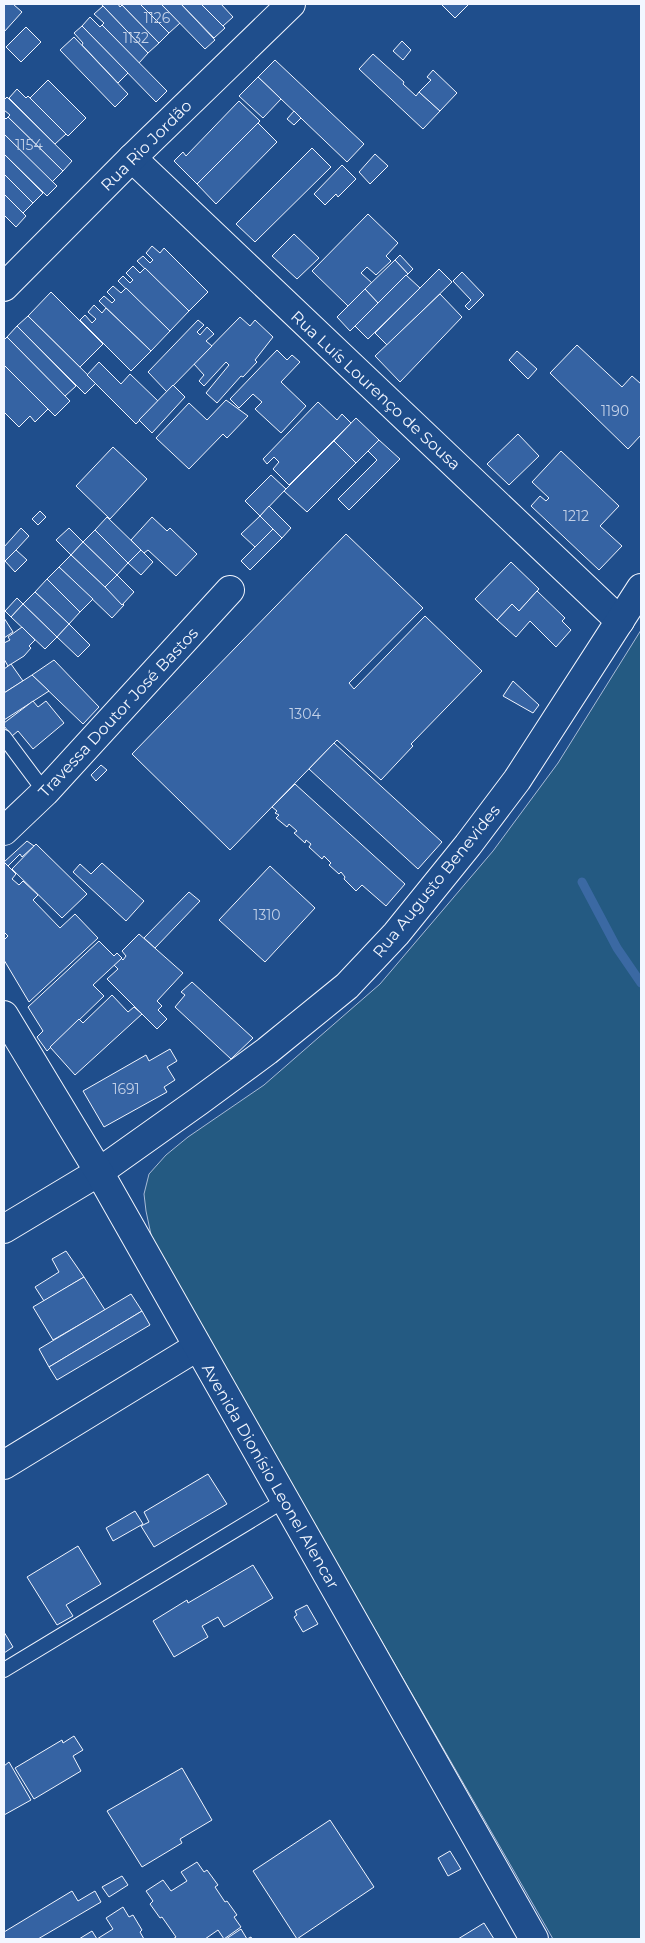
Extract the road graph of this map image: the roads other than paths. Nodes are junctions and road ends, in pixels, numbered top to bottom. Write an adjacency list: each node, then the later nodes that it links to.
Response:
1 (290, 4): 2 (street, Rua Rio Jordão)
2 (132, 158): 3 (street, Rua Rio Jordão); 6 (street, Rua Luís Lourenço de Sousa)
3 (4, 287)
4 (641, 588): 6 (street, Rua Augusto Benevides)
5 (230, 590): 8 (street, Travessa Doutor José Bastos)
6 (620, 621): 11 (street, Rua Augusto Benevides)
7 (4, 737): 8 (lane)
8 (46, 792): 9 (street, Travessa Doutor José Bastos)
9 (4, 831)
10 (4, 1014): 11 (street, Avenida Dionísio Leonel Alencar)
11 (98, 1172): 12 (street, Rua Augusto Benevides); 13 (street, Avenida Dionísio Leonel Alencar)
12 (4, 1229)
13 (197, 1347): 14 (street); 15 (street, Avenida Dionísio Leonel Alencar)
14 (4, 1465)
15 (285, 1500): 16 (lane); 17 (street, Avenida Dionísio Leonel Alencar)
16 (4, 1670)
17 (534, 1939)

